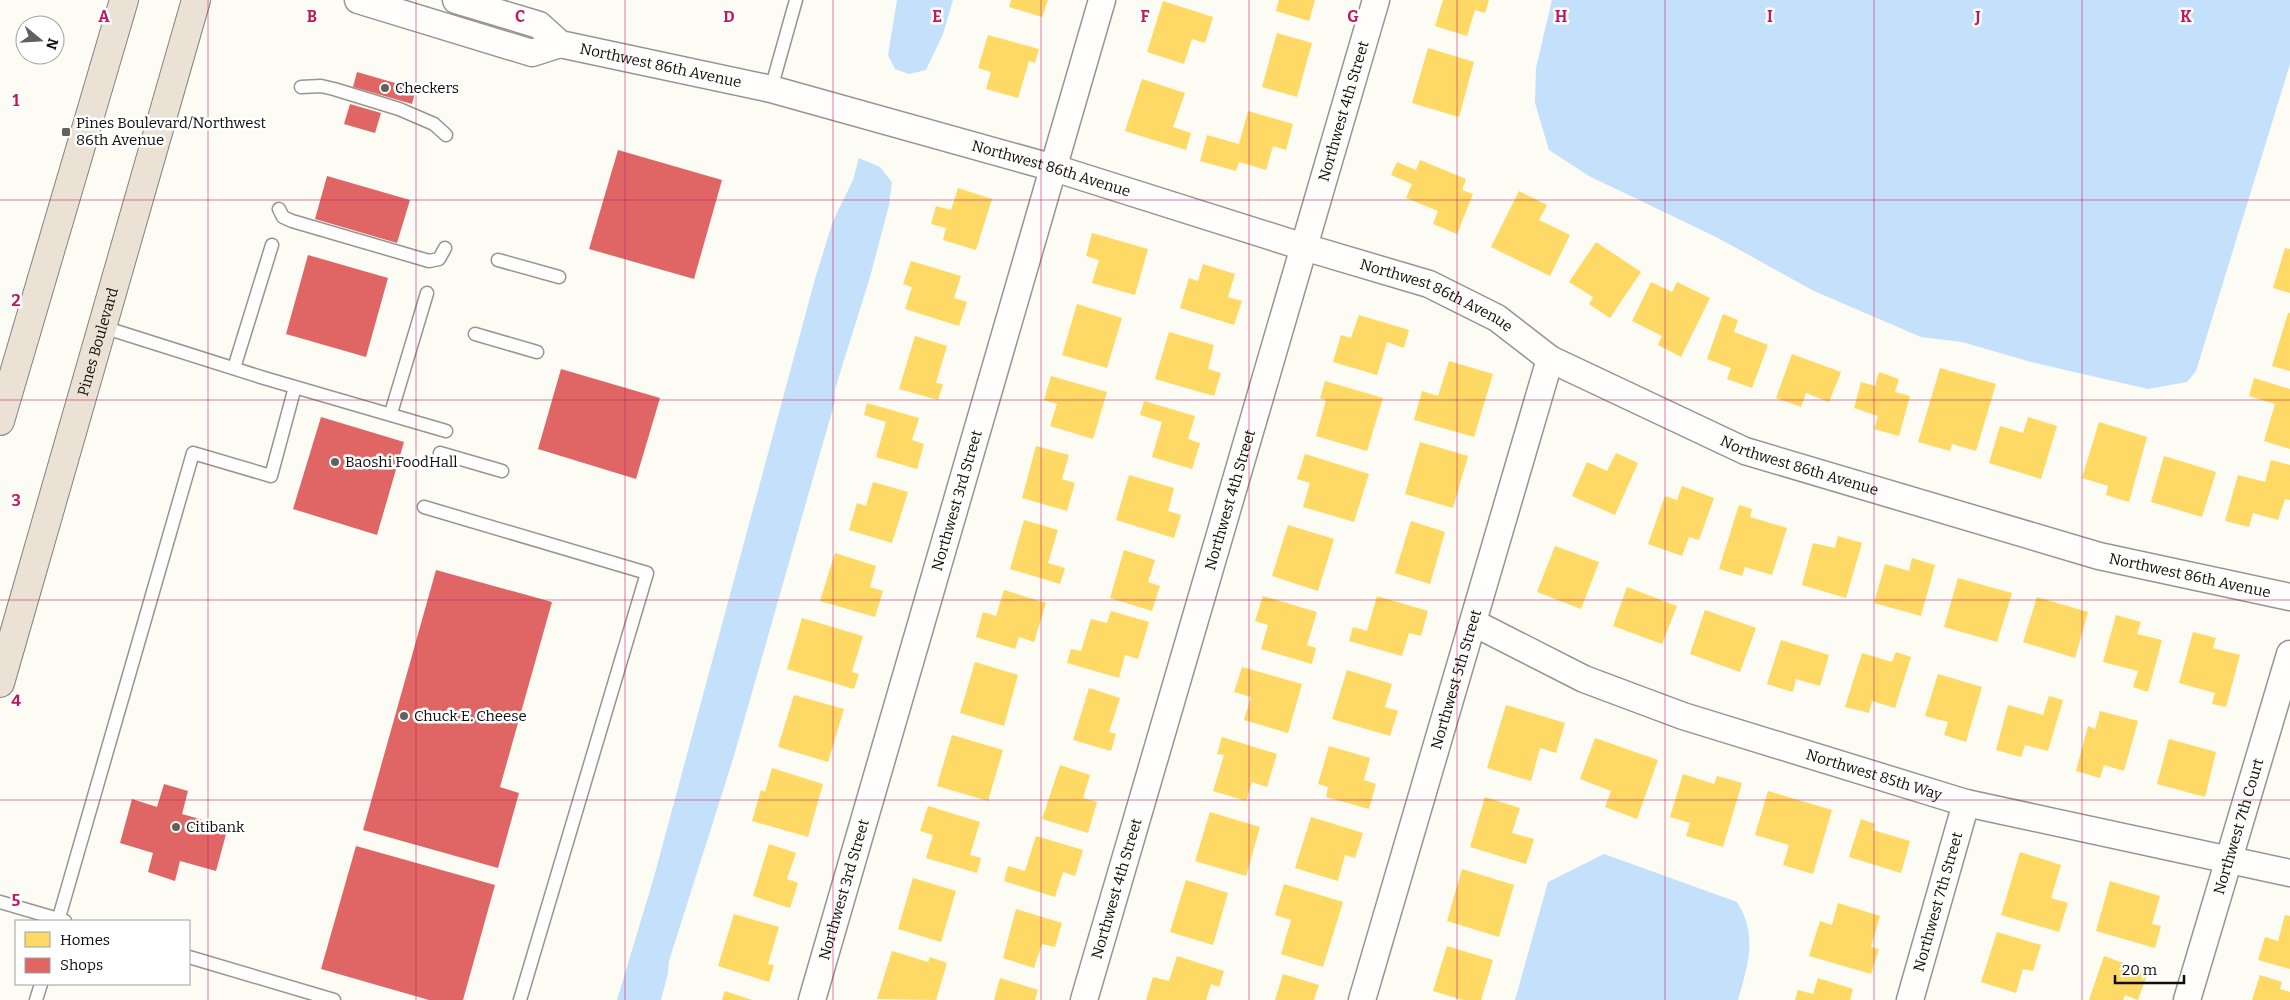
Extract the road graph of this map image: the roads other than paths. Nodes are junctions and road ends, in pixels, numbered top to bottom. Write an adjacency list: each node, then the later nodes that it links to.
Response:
1 (124, 0): 27 (highway)
2 (196, 0): 20 (highway, Pines Boulevard)
3 (358, 0): 8 (street, Northwest 86th Avenue)
4 (456, 0): 8 (street, Northwest 86th Avenue)
5 (796, 0): 10 (lane)
6 (1102, 0): 12 (street, Northwest 3rd Street)
7 (1376, 0): 15 (street, Northwest 4th Street)
8 (560, 44): 10 (street, Northwest 86th Avenue)
9 (301, 87): 11 (lane)
10 (771, 89): 12 (street, Northwest 86th Avenue)
11 (446, 135)
12 (1054, 168): 15 (street, Northwest 86th Avenue); 47 (street, Northwest 3rd Street)
13 (279, 209): 16 (lane)
14 (272, 245): 24 (lane)
15 (1304, 247): 23 (street, Northwest 86th Avenue); 48 (street, Northwest 4th Street)
16 (445, 248)
17 (498, 260): 18 (lane)
18 (559, 277)
19 (427, 293): 26 (lane)
20 (103, 327): 24 (lane); 35 (highway, Pines Boulevard)
21 (475, 334): 22 (lane)
22 (537, 352)
23 (1550, 358): 32 (street, Northwest 86th Avenue); 33 (street, Northwest 5th Street)
24 (234, 368): 25 (lane)
25 (296, 387): 26 (lane); 41 (lane)
26 (391, 413): 28 (lane)
27 (0, 421)
28 (446, 431)
29 (440, 454): 30 (lane)
30 (502, 471)
31 (424, 507): 46 (lane)
32 (2290, 597)
33 (1474, 623): 36 (street, Northwest 85th Way); 49 (street, Northwest 5th Street)
34 (2290, 654): 37 (street, Northwest 7th Court)
35 (0, 683)
36 (1966, 803): 37 (street, Northwest 85th Way); 50 (street, Northwest 7th Street)
37 (2228, 860): 38 (street, Northwest 85th Way); 51 (street, Northwest 7th Court)
38 (2290, 873)
39 (0, 902): 40 (lane)
40 (57, 920)
41 (60, 920)
42 (190, 957): 45 (lane)
43 (41, 985): 44 (lane)
44 (36, 1000)
45 (334, 1000)
46 (520, 1000)
47 (812, 1000)
48 (1084, 1000)
49 (1362, 1000)
50 (1910, 1000)
51 (2187, 1000)

